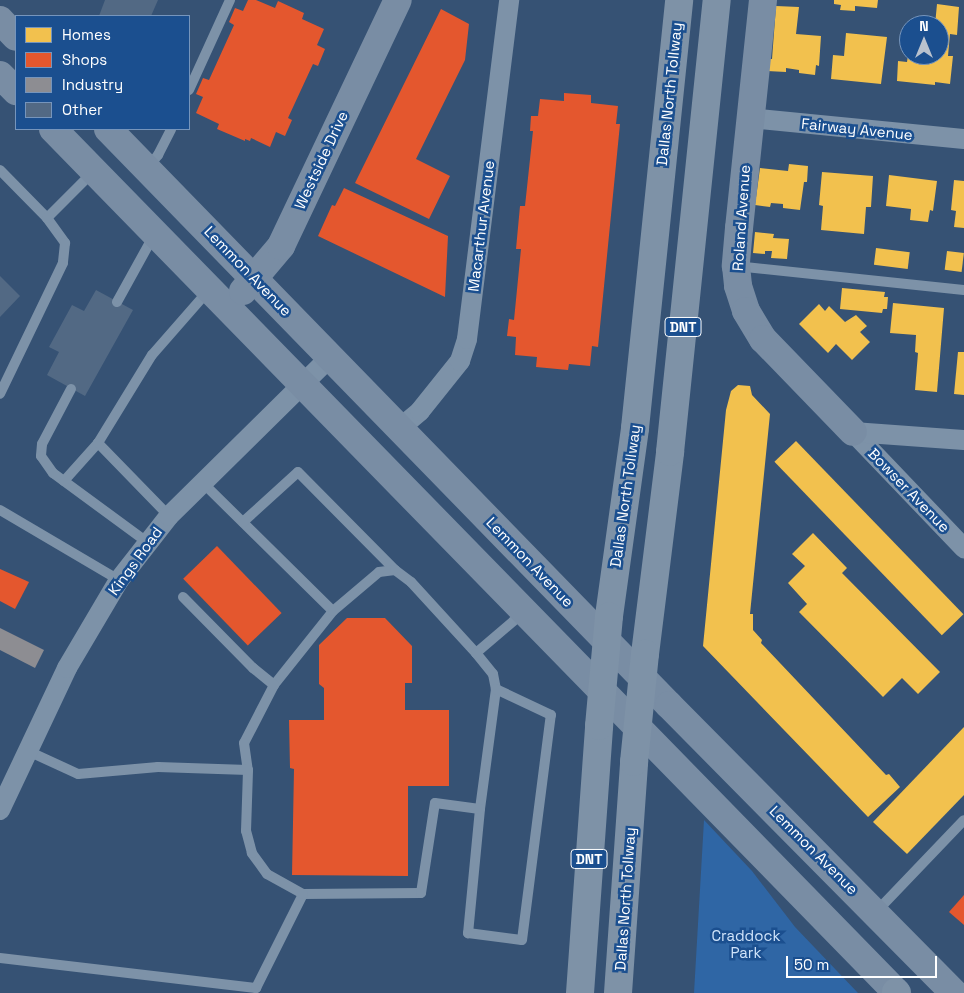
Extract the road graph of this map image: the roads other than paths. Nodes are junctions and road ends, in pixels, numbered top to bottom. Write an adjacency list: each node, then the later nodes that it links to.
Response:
1 (230, 0): 10 (lane)
2 (398, 0): 23 (main road, Westside Drive)
3 (508, 0): 31 (street, Macarthur Avenue)
4 (679, 0): 60 (highway, Dallas North Tollway / DNT, bridge)
5 (717, 0): 61 (highway, Dallas North Tollway / DNT, bridge)
6 (763, 0): 12 (main road, Roland Avenue)
7 (0, 20): 8 (main road)
8 (15, 36)
9 (0, 75): 11 (main road)
10 (190, 88)
11 (15, 90)
12 (750, 118): 16 (street, Fairway Avenue); 22 (main road, Roland Avenue)
13 (54, 130): 19 (main road)
14 (170, 130): 17 (lane)
15 (116, 136): 17 (main road, Lemmon Avenue); 19 (main road)
16 (964, 139)
17 (148, 168): 23 (main road, Lemmon Avenue)
18 (0, 170): 20 (lane)
19 (94, 171): 20 (lane); 21 (main road)
20 (47, 218): 30 (lane)
21 (155, 233): 25 (main road); 26 (lane)
22 (736, 266): 24 (lane); 32 (main road, Roland Avenue)
23 (256, 279): 25 (main road, Westside Drive); 27 (main road, Lemmon Avenue)
24 (964, 290)
25 (218, 298): 28 (main road); 34 (lane)
26 (117, 302)
27 (331, 356): 28 (street, Kings Road); 31 (main road, Lemmon Avenue)
28 (303, 385): 36 (street, Kings Road); 47 (main road)
29 (71, 389): 35 (lane)
30 (0, 394)
31 (400, 428): 44 (main road, Lemmon Avenue)
32 (853, 432): 33 (street); 41 (street, Bowser Avenue)
33 (964, 440)
34 (98, 443): 35 (lane); 38 (lane)
35 (64, 481): 40 (lane)
36 (203, 483): 38 (street, Kings Road); 39 (lane)
37 (0, 510): 43 (lane)
38 (169, 516): 40 (street, Kings Road)
39 (243, 522): 42 (lane); 46 (lane)
40 (147, 542): 43 (street, Kings Road)
41 (964, 548)
42 (395, 570): 46 (lane); 48 (lane)
43 (119, 580): 51 (street, Kings Road)
44 (556, 588): 47 (main road); 58 (main road, Lemmon Avenue)
45 (183, 597): 49 (lane)
46 (333, 611): 49 (lane)
47 (524, 612): 48 (lane); 62 (main road)
48 (476, 653): 50 (lane)
49 (274, 685): 52 (lane)
50 (496, 689): 54 (lane); 54 (lane)
51 (28, 751): 52 (lane); 53 (street, Kings Road)
52 (248, 770): 57 (lane)
53 (6, 783): 55 (street, Kings Road)
54 (480, 809): 57 (lane)
55 (0, 810)
56 (964, 820): 58 (lane)
57 (303, 894): 59 (lane)
58 (876, 912): 63 (main road, Lemmon Avenue)
59 (0, 958)
60 (580, 993)
61 (618, 993)
62 (896, 993)
63 (954, 993)

